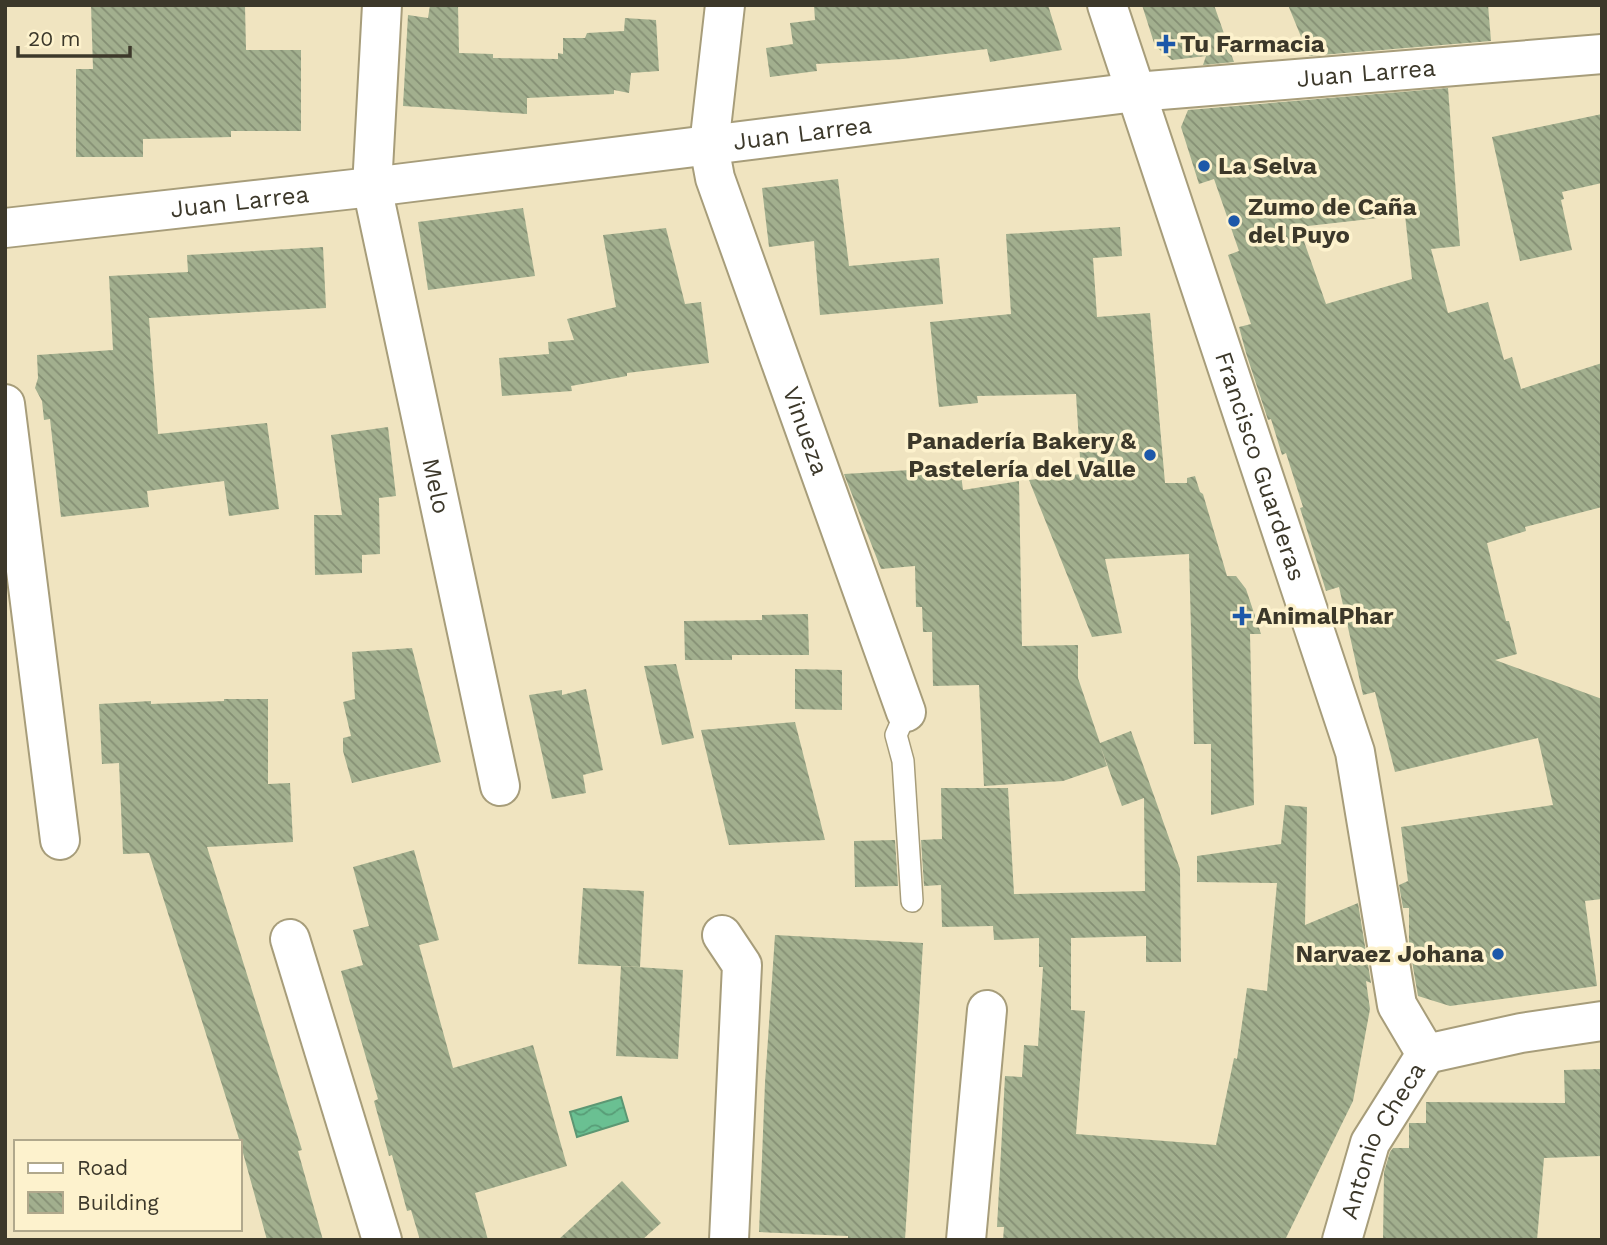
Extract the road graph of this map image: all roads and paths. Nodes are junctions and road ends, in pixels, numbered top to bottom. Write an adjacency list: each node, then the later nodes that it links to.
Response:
1 (382, 5): 7 (street, Melo)
2 (726, 5): 6 (street, Vinueza)
3 (1107, 5): 5 (street, Francisco Guarderas)
4 (1602, 54): 5 (street, Juan Larrea)
5 (1136, 92): 6 (street, Juan Larrea); 18 (street, Francisco Guarderas)
6 (709, 146): 7 (street, Juan Larrea); 10 (street, Vinueza)
7 (372, 187): 8 (street, Juan Larrea); 11 (street, Melo)
8 (5, 229)
9 (5, 404): 12 (street)
10 (906, 712): 13 (lane)
11 (500, 786)
12 (60, 840)
13 (912, 901)
14 (722, 935): 20 (street)
15 (290, 939): 19 (street)
16 (987, 1010): 21 (street)
17 (1602, 1021): 18 (street, Antonio Checa)
18 (1426, 1054): 22 (street, Antonio Checa)
19 (382, 1240)
20 (729, 1240)
21 (966, 1240)
22 (1342, 1240)

